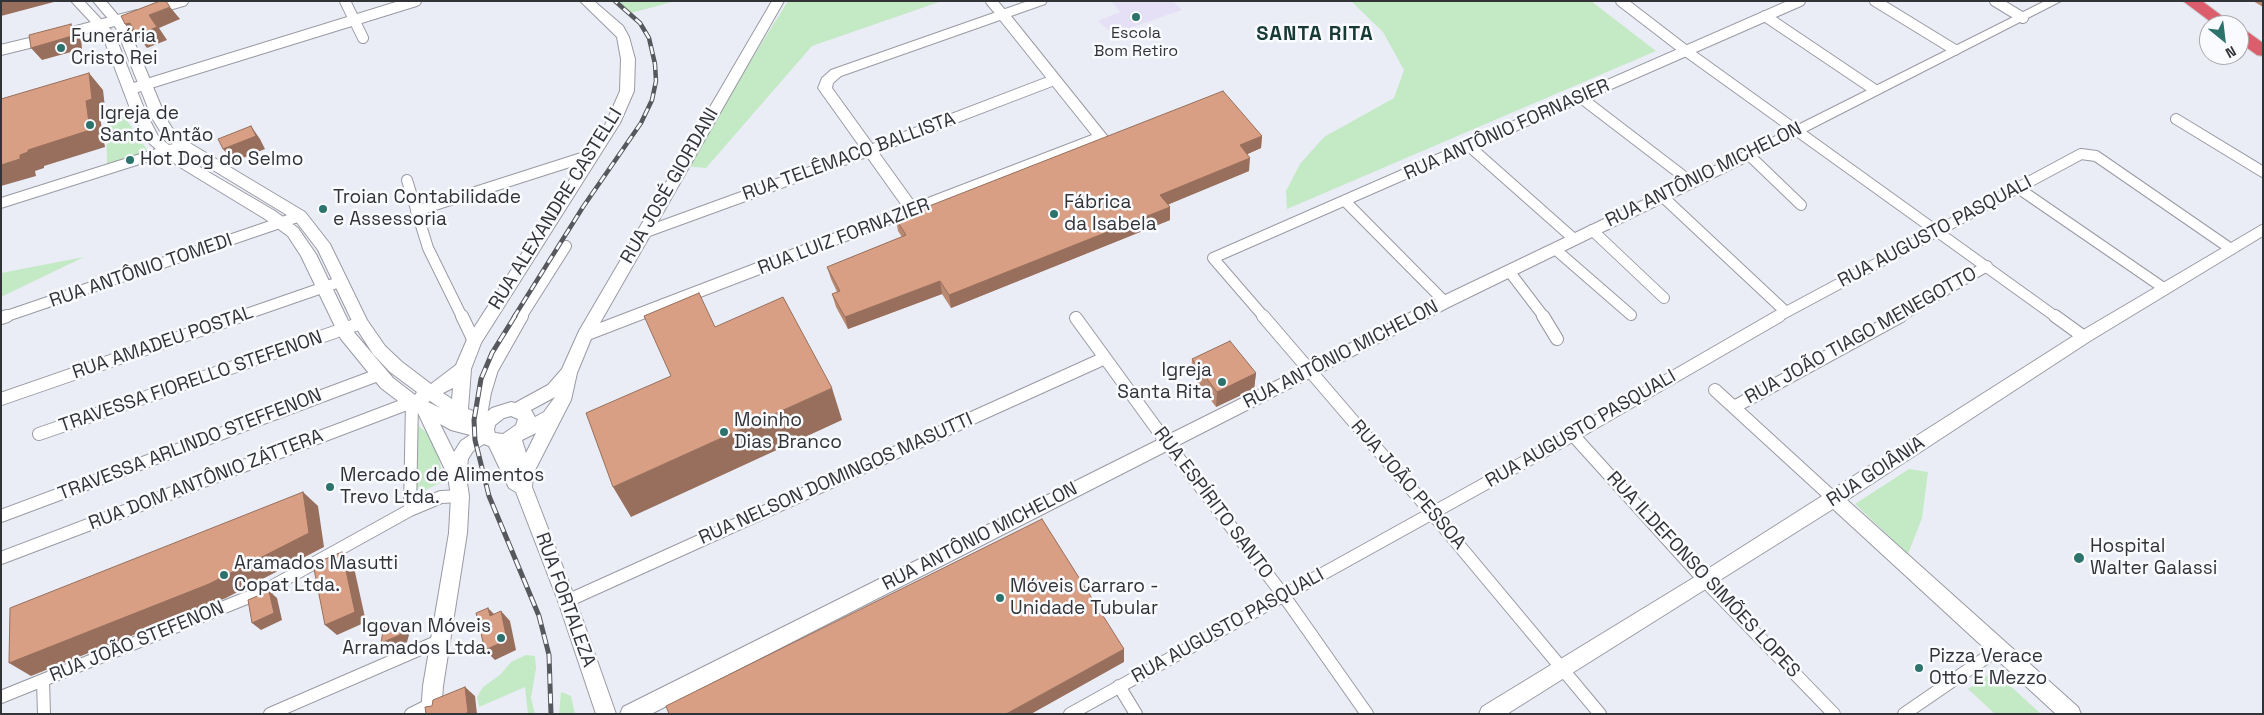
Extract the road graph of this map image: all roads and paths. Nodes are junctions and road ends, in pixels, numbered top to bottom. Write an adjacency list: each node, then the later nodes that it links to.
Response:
1 (77, 1): 22 (main road)
2 (99, 1): 21 (main road)
3 (182, 1): 21 (street)
4 (346, 1): 20 (street)
5 (416, 1): 20 (street)
6 (586, 1): 41 (main road, RUA ALEXANDRE CASTELLI)
7 (778, 1): 60 (main road, RUA JOSÉ GIORDANI)
8 (991, 1): 16 (street)
9 (1041, 1): 16 (main road)
10 (1621, 1): 27 (street)
11 (1800, 1): 18 (street, RUA ANTÔNIO FORNASIER)
12 (1875, 1): 26 (street)
13 (1995, 1): 19 (street)
14 (2055, 1): 19 (main road, RUA ANTÔNIO MICHELON)
15 (2191, 1): 17 (highway)
16 (1003, 15): 29 (main road); 39 (main road)
17 (2211, 15)
18 (1765, 16): 27 (street, RUA ANTÔNIO FORNASIER); 31 (street)
19 (2023, 18): 26 (main road, RUA ANTÔNIO MICHELON)
20 (355, 19): 23 (street); 30 (street)
21 (118, 21): 22 (street); 30 (main road)
22 (102, 24): 25 (street); 30 (main road)
23 (364, 38)
24 (2249, 41): 28 (highway)
25 (1, 50)
26 (1955, 50): 31 (main road, RUA ANTÔNIO MICHELON)
27 (1686, 51): 32 (street, RUA ANTÔNIO FORNASIER); 36 (street)
28 (2263, 51)
29 (1054, 80): 39 (street, RUA TELÊMACO BALLISTA); 54 (main road, RUA LUIZ FORNAZIER)
30 (138, 87): 33 (main road); 35 (main road)
31 (1875, 90): 36 (main road, RUA ANTÔNIO MICHELON)
32 (1580, 97): 38 (street, RUA ANTÔNIO FORNASIER); 46 (street)
33 (159, 118): 35 (main road); 37 (main road)
34 (2176, 119): 43 (street)
35 (145, 125): 40 (main road)
36 (1796, 130): 42 (main road, RUA ANTÔNIO MICHELON); 59 (street)
37 (183, 145): 40 (main road); 44 (main road)
38 (1469, 146): 50 (street, RUA ANTÔNIO FORNASIER); 61 (street)
39 (871, 150): 54 (main road); 60 (street, RUA TELÊMACO BALLISTA)
40 (167, 151): 47 (main road); 51 (main road)
41 (591, 155): 53 (street); 82 (main road, RUA ALEXANDRE CASTELLI)
42 (1749, 155): 46 (main road, RUA ANTÔNIO MICHELON); 52 (street)
43 (2263, 172)
44 (235, 177): 47 (main road); 55 (main road)
45 (407, 180): 53 (street)
46 (1691, 182): 49 (main road, RUA ANTÔNIO MICHELON)
47 (221, 186): 56 (main road)
48 (2018, 188): 59 (street, RUA AUGUSTO PASQUALI); 64 (street, RUA AUGUSTO PASQUALI); 70 (street)
49 (1662, 196): 58 (main road, RUA ANTÔNIO MICHELON); 73 (street)
50 (1345, 201): 65 (street, RUA ANTÔNIO FORNASIER); 72 (street)
51 (1, 203)
52 (1801, 205)
53 (416, 211): 82 (street)
54 (913, 211): 79 (main road, RUA LUIZ FORNAZIER)
55 (300, 216): 56 (street, RUA ANTÔNIO TOMEDI); 68 (main road)
56 (281, 223): 69 (main road); 75 (street, RUA ANTÔNIO TOMEDI)
57 (2263, 229): 64 (main road, RUA GOIÂNIA)
58 (1592, 230): 61 (main road, RUA ANTÔNIO MICHELON); 71 (street)
59 (1937, 230): 66 (street); 73 (street, RUA AUGUSTO PASQUALI)
60 (643, 233): 79 (main road, RUA JOSÉ GIORDANI)
61 (1574, 239): 63 (main road, RUA ANTÔNIO MICHELON)
62 (566, 246): 95 (street)
63 (1555, 249): 67 (main road, RUA ANTÔNIO MICHELON); 74 (street)
64 (2231, 249): 70 (main road, RUA GOIÂNIA)
65 (1213, 258): 85 (street, RUA JOÃO PESSOA)
66 (1987, 266): 80 (street); 91 (street, RUA JOÃO TIAGO MENEGOTTO)
67 (1509, 271): 72 (main road, RUA ANTÔNIO MICHELON); 81 (street)
68 (342, 281): 69 (street, RUA AMADEU POSTAL); 77 (main road)
69 (326, 288): 78 (main road); 89 (street, RUA AMADEU POSTAL)
70 (2165, 289): 80 (main road, RUA GOIÂNIA)
71 (1664, 298)
72 (1445, 302): 85 (main road, RUA ANTÔNIO MICHELON)
73 (1786, 312): 97 (street, RUA AUGUSTO PASQUALI)
74 (1631, 315)
75 (1, 318)
76 (1076, 318): 83 (street, RUA ESPÍRITO SANTO)
77 (361, 323): 78 (street, TRAVESSA FIORELLO STEFENON); 90 (main road)
78 (344, 330): 87 (main road); 96 (street, TRAVESSA FIORELLO STEFENON)
79 (585, 335): 86 (main road, RUA JOSÉ GIORDANI)
80 (2084, 337): 103 (main road, RUA GOIÂNIA)
81 (1557, 339)
82 (474, 341): 84 (main road, RUA ALEXANDRE CASTELLI)
83 (1106, 358): 99 (street, RUA ESPÍRITO SANTO); 110 (street, RUA NELSON DOMINGOS MASUTTI)
84 (463, 368): 90 (main road, RUA ALEXANDRE CASTELLI); 94 (main road, RUA ALEXANDRE CASTELLI)
85 (1310, 372): 99 (main road, RUA ANTÔNIO MICHELON); 105 (street, RUA JOÃO PESSOA)
86 (569, 373): 92 (main road, RUA JOSÉ GIORDANI); 93 (main road, RUA JOSÉ GIORDANI)
87 (378, 374): 90 (main road); 106 (street, TRAVESSA ARLINDO STEFFENON)
88 (1715, 390): 91 (street)
89 (1, 399)
90 (422, 401): 94 (main road); 100 (main road); 104 (street); 107 (street, RUA DOM ANTÔNIO ZÁTTERA)
91 (1734, 407): 103 (street)
92 (557, 409): 98 (main road, RUA JOSÉ GIORDANI); 101 (main road)
93 (517, 410): 95 (main road, RUA JOSÉ GIORDANI); 98 (main road)
94 (458, 419): 95 (main road)
95 (487, 430): 98 (main road, RUA JOSÉ GIORDANI); 100 (main road, RUA JOSÉ GIORDANI); 101 (main road, RUA FORTALEZA)
96 (39, 434)
97 (1573, 435): 105 (street, RUA AUGUSTO PASQUALI); 108 (street, RUA ILDEFONSO SIMÕES LOPES)
98 (516, 436): 101 (main road, RUA FORTALEZA)
99 (1167, 442): 109 (street, RUA ESPÍRITO SANTO); 122 (main road, RUA ANTÔNIO MICHELON)
100 (457, 476): 102 (main road)
101 (524, 480): 110 (main road, RUA FORTALEZA)
102 (460, 496): 104 (street, RUA JOÃO STEFENON); 111 (main road)
103 (1834, 499): 108 (main road, RUA GOIÂNIA); 112 (main road)
104 (410, 510): 114 (street, RUA JOÃO STEFENON)
105 (1432, 513): 109 (street, RUA AUGUSTO PASQUALI); 113 (street, RUA JOÃO PESSOA)
106 (1, 516)
107 (1, 558)
108 (1705, 581): 113 (main road, RUA GOIÂNIA); 128 (street, RUA ILDEFONSO SIMÕES LOPES)
109 (1284, 596): 115 (street, RUA AUGUSTO PASQUALI); 125 (street, RUA ESPÍRITO SANTO)
110 (567, 601): 121 (main road, RUA FORTALEZA)
111 (441, 640): 117 (main road); 119 (street)
112 (2000, 648): 129 (street); 130 (main road)
113 (1562, 667): 126 (main road, RUA GOIÂNIA); 127 (street, RUA JOÃO PESSOA)
114 (44, 680): 116 (street, RUA JOÃO STEFENON); 118 (street)
115 (1119, 686): 123 (street, RUA AUGUSTO PASQUALI); 124 (street)
116 (1, 697)
117 (431, 709): 120 (street)
118 (44, 714)
119 (270, 714)
120 (411, 714)
121 (606, 714)
122 (630, 714)
123 (1070, 714)
124 (1136, 714)
125 (1367, 714)
126 (1489, 714)
127 (1600, 714)
128 (1834, 714)
129 (1904, 714)
130 (2071, 714)

